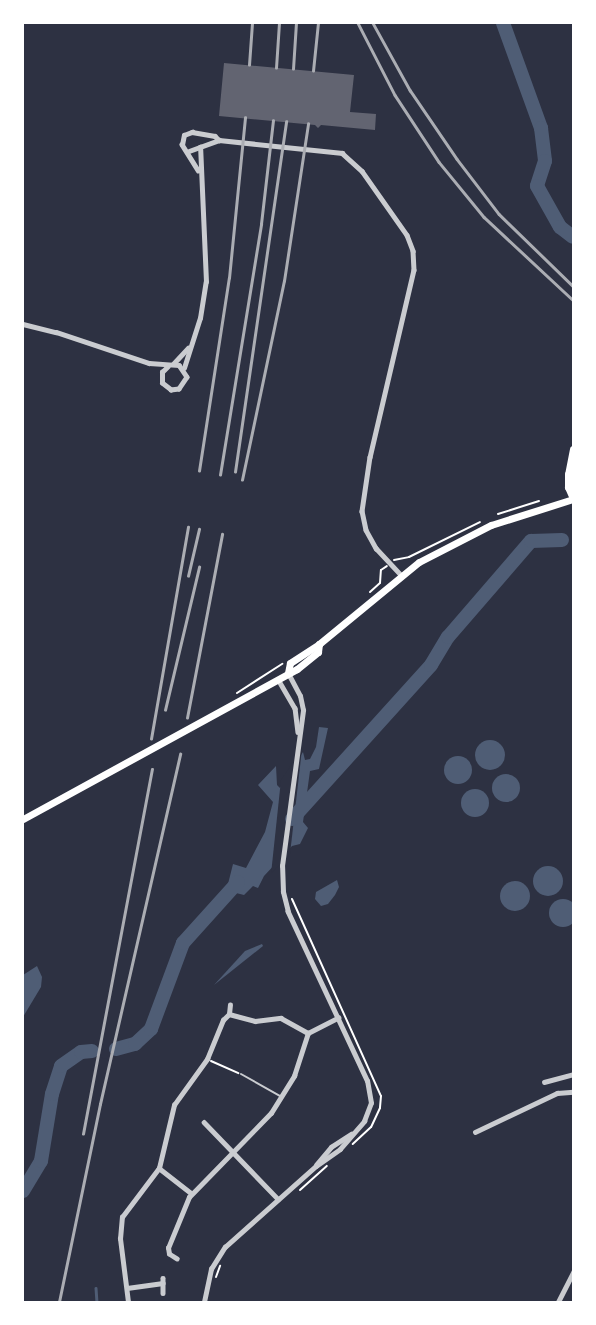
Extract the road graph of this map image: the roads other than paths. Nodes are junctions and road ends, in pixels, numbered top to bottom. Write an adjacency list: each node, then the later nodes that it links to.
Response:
1 (194, 132): 2 (street); 3 (street); 4 (street)
2 (219, 140): 3 (street); 13 (street)
3 (200, 146): 4 (street); 5 (street)
4 (189, 152): 5 (street)
5 (199, 172): 7 (street)
6 (23, 324): 8 (street)
7 (189, 347): 8 (street); 9 (street)
8 (170, 366): 9 (street); 9 (street)
9 (184, 369)
10 (573, 449): 11 (main road)
11 (573, 457): 12 (main road)
12 (573, 498): 13 (main road)
13 (401, 575): 14 (main road)
14 (288, 673): 15 (main road); 16 (street)
15 (278, 679): 16 (street); 17 (main road)
16 (298, 733): 20 (street)
17 (23, 819)
18 (230, 1005): 19 (street)
19 (229, 1014): 21 (street); 30 (street)
20 (338, 1018): 21 (street); 32 (street)
21 (308, 1033): 26 (street)
22 (241, 1074): 26 (lane)
23 (573, 1074): 24 (street)
24 (544, 1082)
25 (573, 1093): 28 (street)
26 (282, 1097): 29 (street)
27 (204, 1122): 29 (street)
28 (475, 1132)
29 (234, 1150): 31 (street); 32 (street)
30 (159, 1168): 31 (street); 35 (street)
31 (191, 1193): 33 (street)
32 (278, 1199): 38 (street)
33 (177, 1259)
34 (573, 1272): 39 (street)
35 (127, 1288): 36 (street); 37 (street)
36 (163, 1293)
37 (128, 1302)
38 (204, 1302)
39 (558, 1302)

